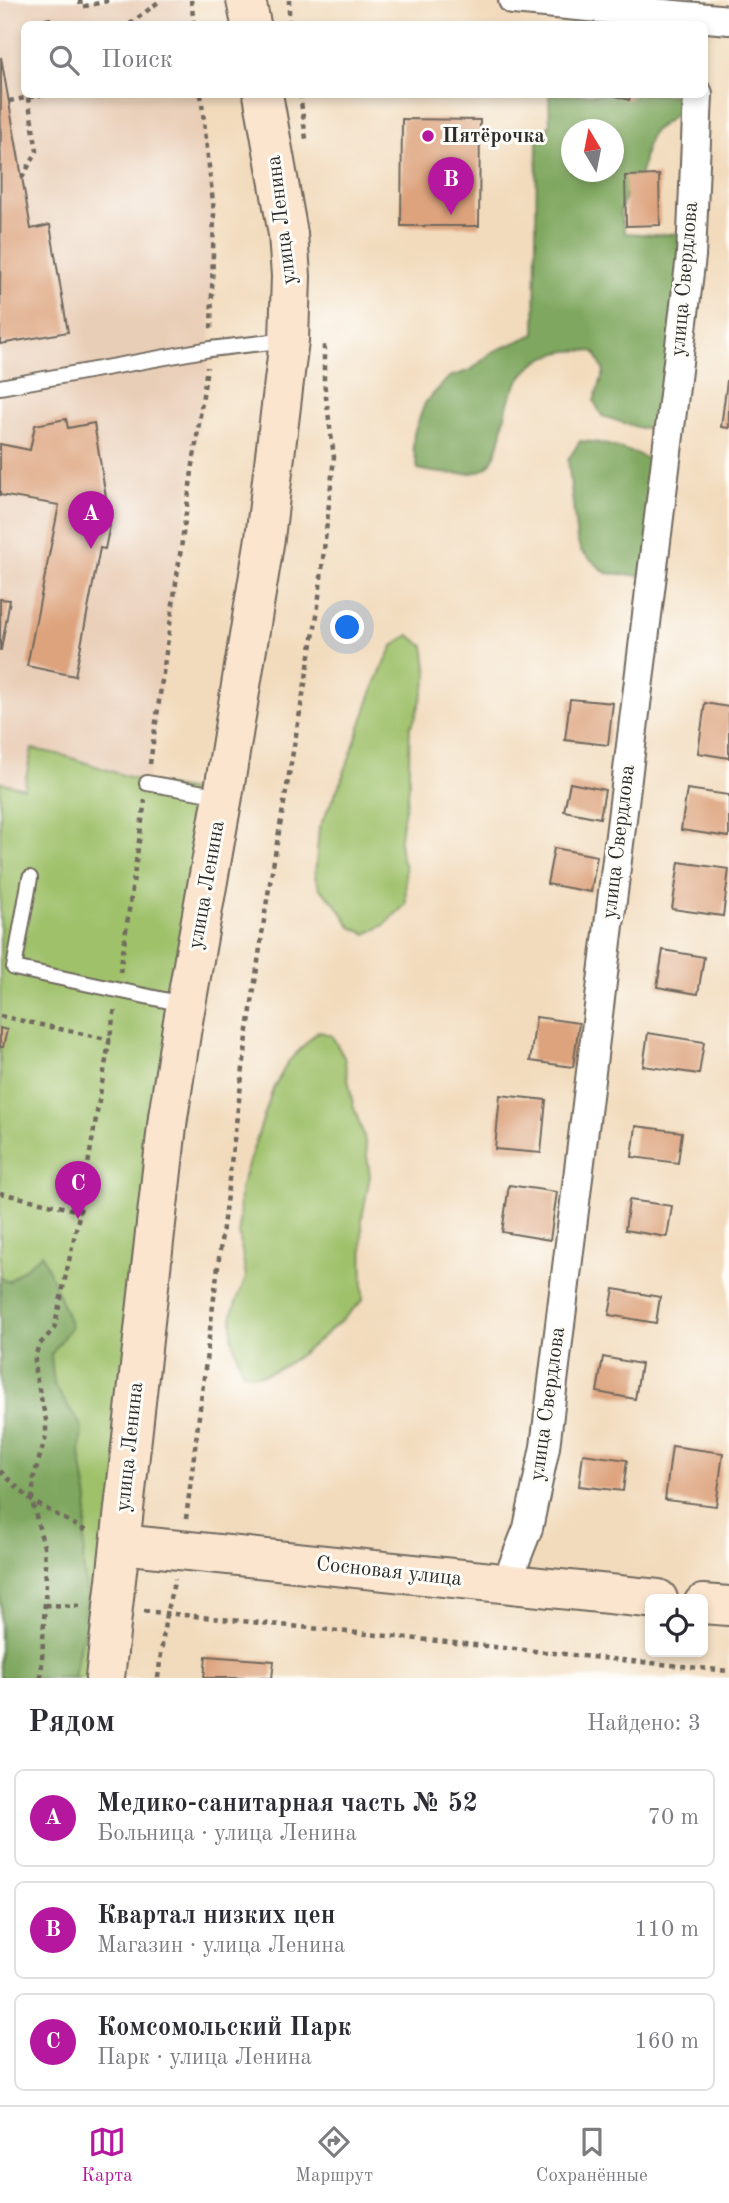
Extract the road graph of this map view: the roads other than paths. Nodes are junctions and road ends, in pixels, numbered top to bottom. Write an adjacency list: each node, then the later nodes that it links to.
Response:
1 (246, 0): 3 (main road)
2 (513, 0): 4 (street)
3 (250, 21)
4 (711, 21)
5 (265, 98): 7 (main road, улица Ленина)
6 (698, 98): 14 (street, улица Свердлова)
7 (306, 338): 8 (lane); 10 (main road, улица Ленина)
8 (0, 387)
9 (147, 783): 10 (lane)
10 (223, 796): 12 (main road, улица Ленина)
11 (30, 878): 12 (lane)
12 (186, 1005): 13 (main road, улица Ленина)
13 (120, 1544): 14 (main road, Сосновая улица); 18 (main road, улица Ленина)
14 (506, 1584): 15 (main road, Сосновая улица)
15 (645, 1598)
16 (708, 1604): 17 (main road)
17 (729, 1606)
18 (104, 1678)

